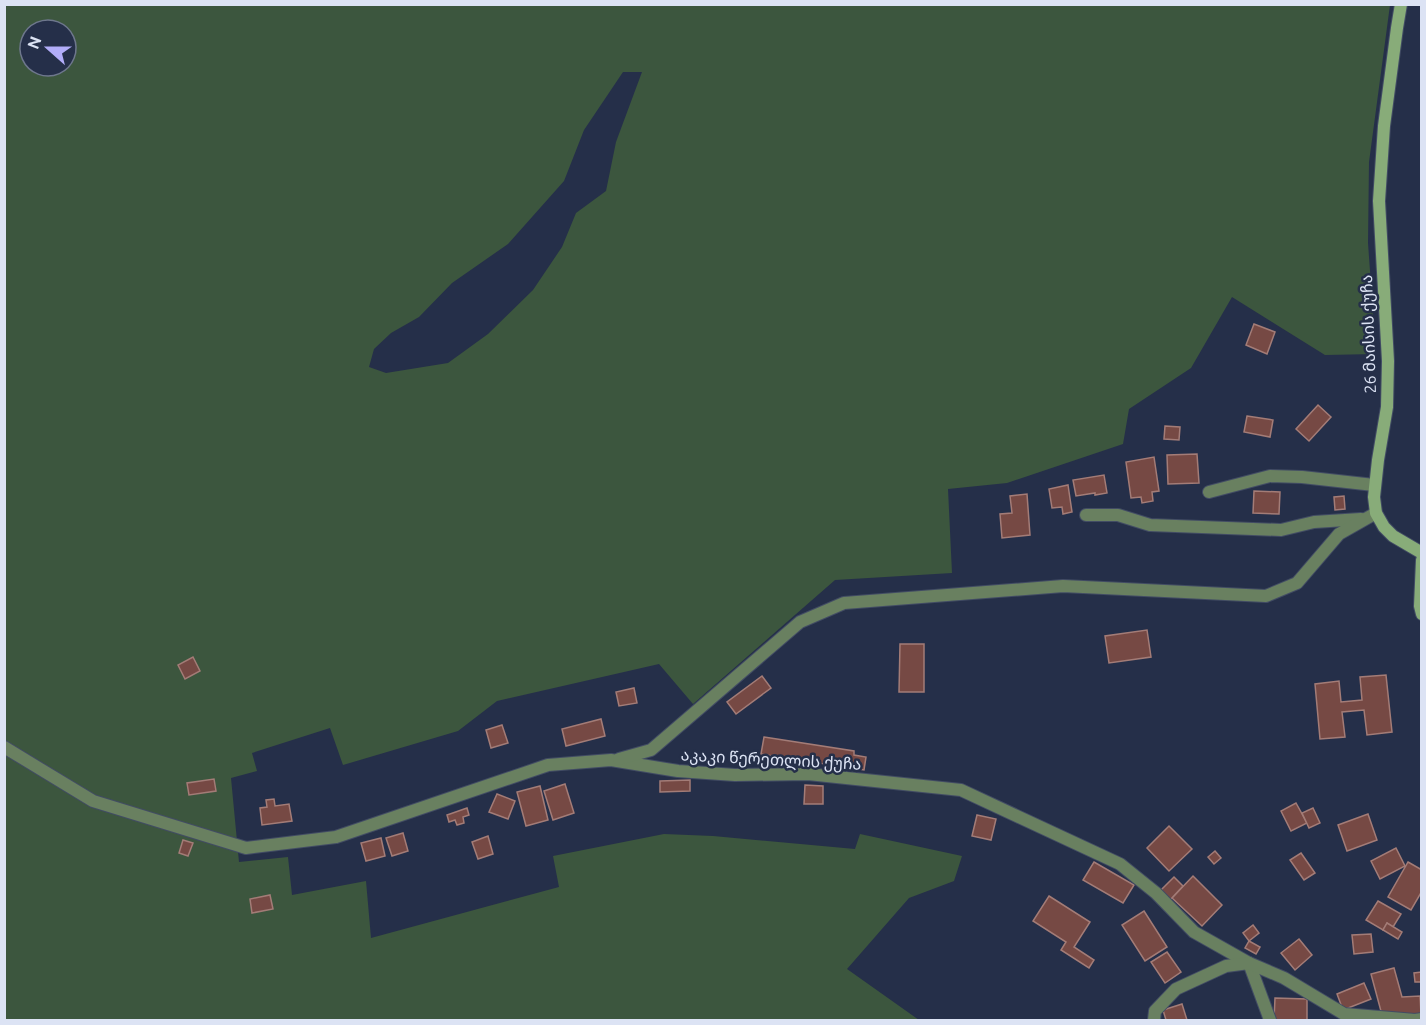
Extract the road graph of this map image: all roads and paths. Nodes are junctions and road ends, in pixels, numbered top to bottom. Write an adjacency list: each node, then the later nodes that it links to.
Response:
1 (1401, 4): 2 (main road, 26 მაისის ქუჩა)
2 (1374, 485): 3 (street); 4 (main road, 26 მაისის ქუჩა)
3 (1209, 492)
4 (1376, 513): 5 (street); 6 (main road); 10 (street)
5 (1086, 515)
6 (1422, 553)
7 (1422, 560): 8 (main road)
8 (1422, 614)
9 (4, 747): 10 (street, აკაკი წერეთლის ქუჩა)
10 (611, 760): 11 (street, აკაკი წერეთლის ქუჩა)
11 (1250, 963): 12 (street, აკაკი წერეთლის ქუჩა); 13 (street); 14 (street)
12 (1422, 1019)
13 (1154, 1020)
14 (1269, 1020)

